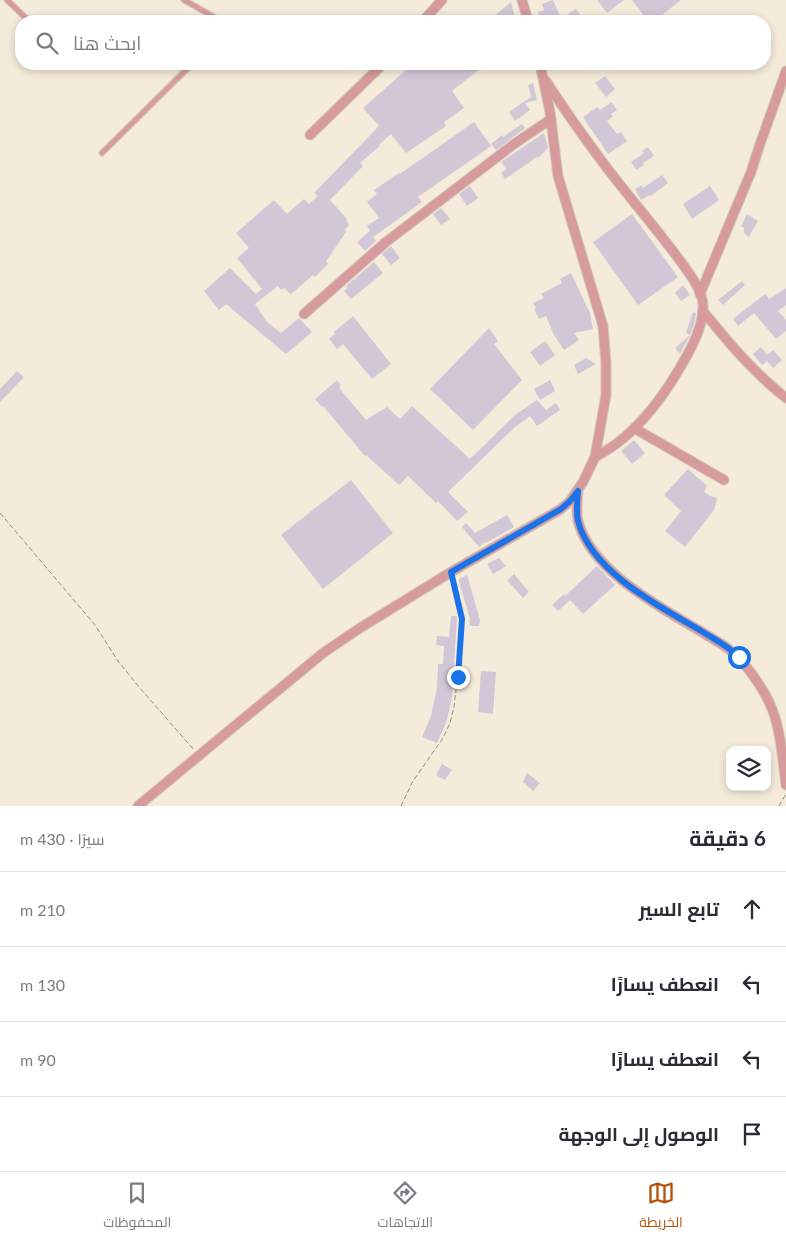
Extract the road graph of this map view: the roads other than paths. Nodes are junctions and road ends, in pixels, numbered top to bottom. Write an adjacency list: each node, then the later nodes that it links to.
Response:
1 (7, 0): 5 (lane)
2 (184, 0): 6 (lane)
3 (442, 0): 7 (street)
4 (522, 0): 8 (street)
5 (23, 15)
6 (210, 15)
7 (428, 15)
8 (526, 15)
9 (186, 70): 16 (lane)
10 (377, 70): 15 (street)
11 (542, 70): 13 (street)
12 (786, 71): 17 (street)
13 (543, 76): 14 (street); 17 (street)
14 (551, 119): 19 (street); 22 (street)
15 (310, 135)
16 (102, 153)
17 (700, 294): 18 (street)
18 (703, 311): 20 (street); 21 (street)
19 (304, 314)
20 (786, 398)
21 (634, 428): 22 (street); 23 (street)
22 (595, 457): 24 (street)
23 (724, 480)
24 (578, 491): 25 (street); 26 (street)
25 (786, 785)
26 (138, 806)

